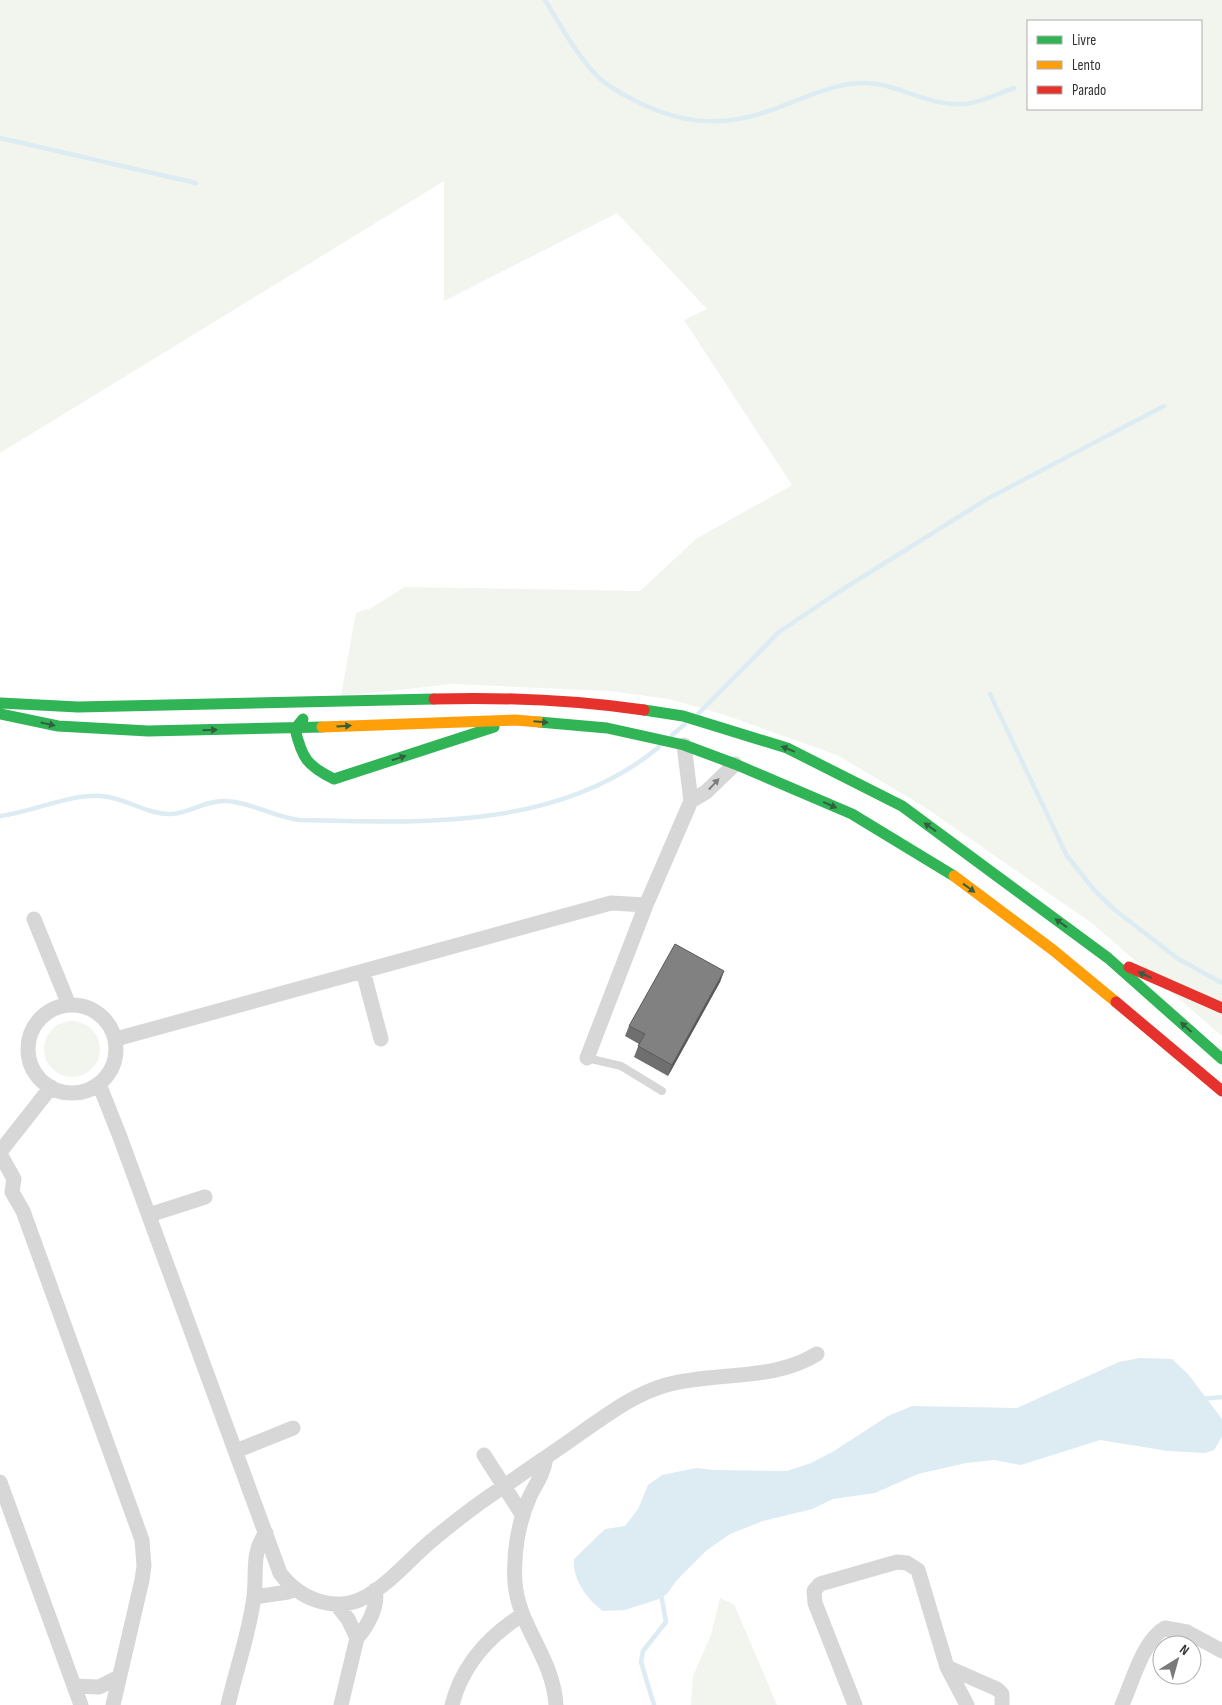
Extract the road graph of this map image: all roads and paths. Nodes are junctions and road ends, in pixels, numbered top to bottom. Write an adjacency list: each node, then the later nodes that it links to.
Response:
1 (399, 700): 2 (main road); 5 (main road); 11 (main road, one-way to 1)
2 (0, 703)
3 (0, 714): 5 (main road, one-way to 5)
4 (515, 720): 5 (main road, one-way to 4); 5 (main road, one-way to 4); 6 (main road, one-way to 6)
5 (295, 729)
6 (684, 745): 7 (main road); 8 (street)
7 (735, 764): 8 (street, one-way to 7); 17 (main road, one-way to 17)
8 (691, 802): 9 (street)
9 (646, 905): 12 (street); 18 (street)
10 (34, 919): 13 (street)
11 (1108, 958): 14 (main road, one-way to 11); 19 (main road, one-way to 11)
12 (363, 971): 15 (street); 16 (street)
13 (69, 1005): 15 (street); 22 (street)
14 (1222, 1008)
15 (116, 1039): 20 (street)
16 (381, 1039)
17 (1176, 1053): 21 (main road); 24 (main road)
18 (587, 1058): 23 (lane)
19 (1222, 1059)
20 (99, 1084): 22 (street); 28 (street)
21 (1222, 1086)
22 (51, 1088): 25 (street)
23 (662, 1091)
24 (1222, 1091)
25 (0, 1153): 26 (street)
26 (6, 1192): 46 (street)
27 (205, 1197): 28 (street)
28 (149, 1215): 31 (street)
29 (817, 1354): 33 (street)
30 (293, 1428): 31 (street)
31 (236, 1452): 37 (street)
32 (484, 1455): 35 (street)
33 (546, 1458): 35 (street); 36 (street)
34 (0, 1482): 47 (street)
35 (504, 1486): 36 (street); 39 (street)
36 (523, 1516): 42 (street)
37 (266, 1533): 38 (street); 40 (street)
38 (295, 1589): 40 (street); 41 (street)
39 (376, 1590): 41 (street); 43 (street)
40 (254, 1597): 50 (street)
41 (336, 1604): 43 (street)
42 (522, 1614): 52 (street); 53 (street)
43 (357, 1638): 51 (street)
44 (1222, 1651): 57 (street)
45 (947, 1667): 54 (street); 55 (street); 56 (street)
46 (119, 1677): 47 (street); 49 (street)
47 (74, 1686): 48 (street)
48 (81, 1705)
49 (113, 1705)
50 (228, 1705)
51 (341, 1705)
52 (452, 1705)
53 (556, 1705)
54 (855, 1705)
55 (967, 1705)
56 (1002, 1705)
57 (1122, 1705)

